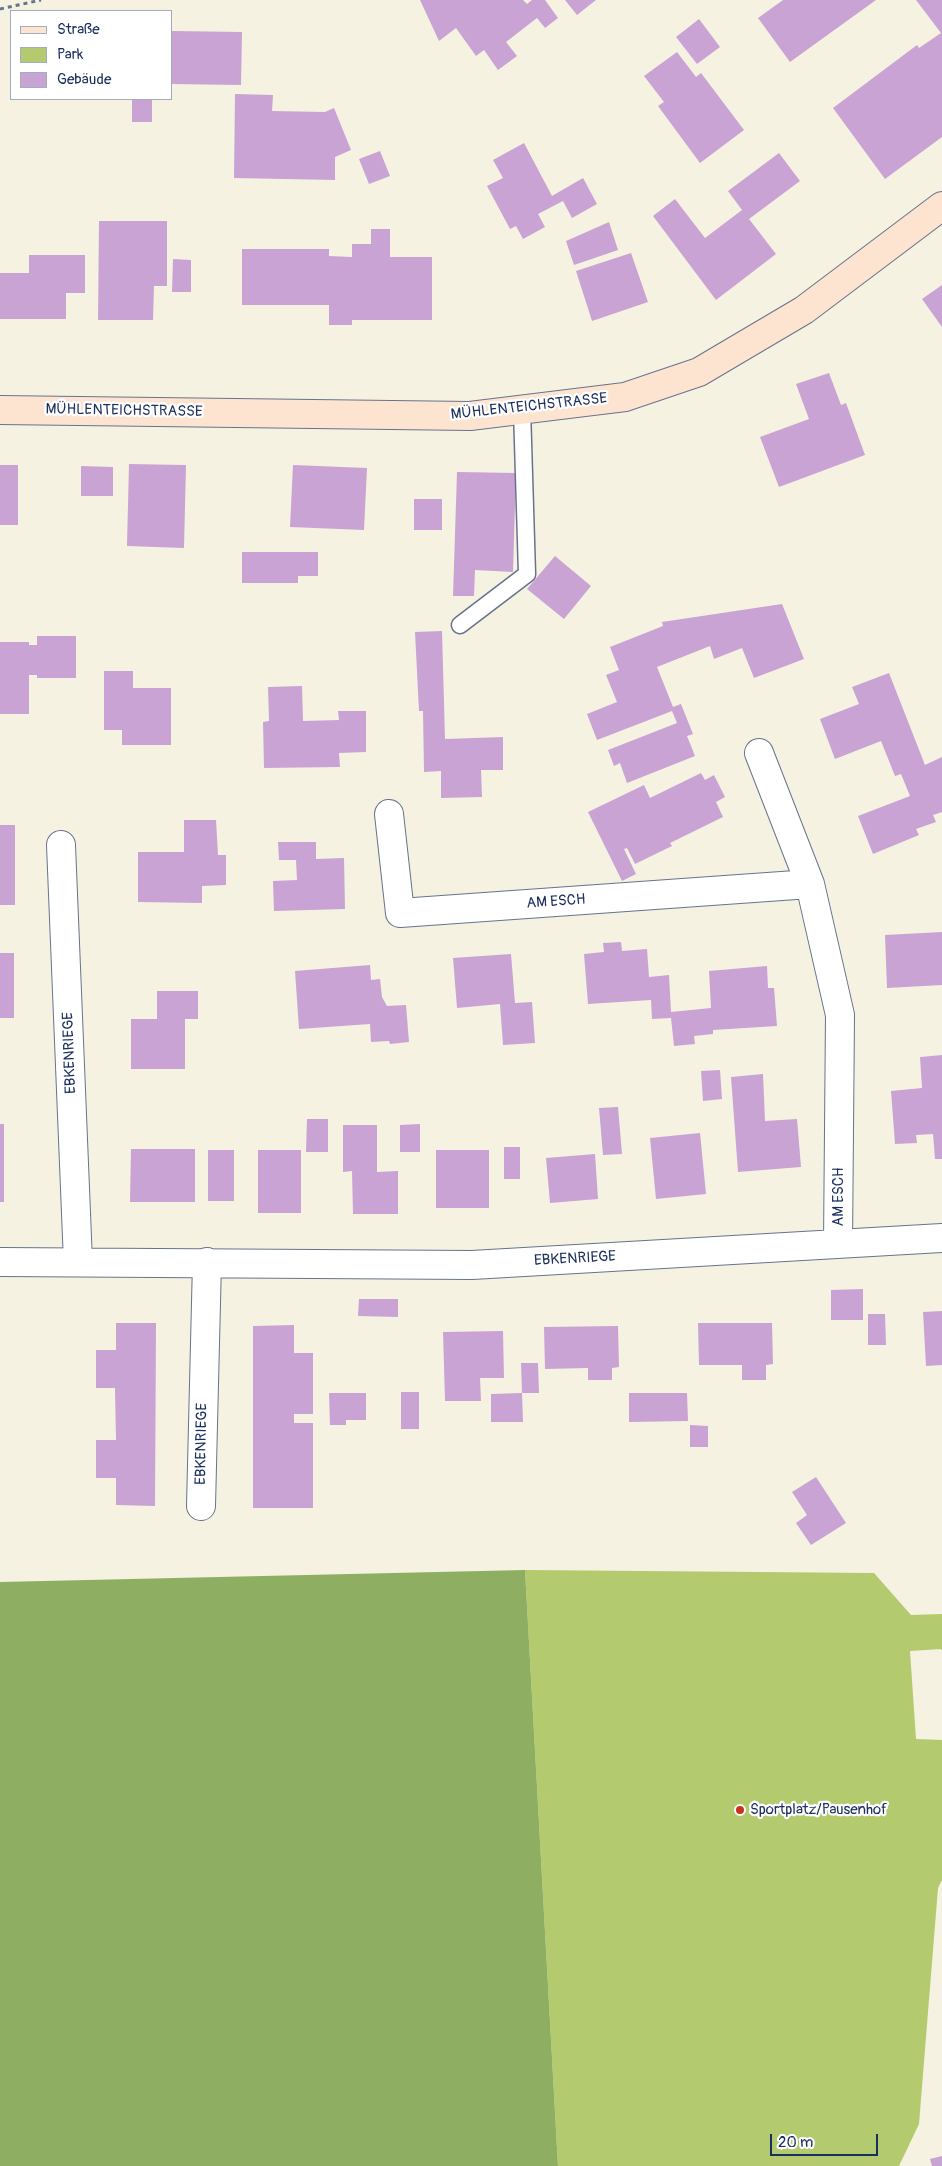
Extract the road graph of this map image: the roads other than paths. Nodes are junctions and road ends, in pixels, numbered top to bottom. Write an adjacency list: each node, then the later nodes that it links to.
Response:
1 (942, 206): 2 (street, MÜHLENTEICHSTRASSE)
2 (522, 409): 3 (street, MÜHLENTEICHSTRASSE); 4 (lane)
3 (0, 410)
4 (460, 625)
5 (759, 753): 8 (street, AM ESCH)
6 (389, 814): 8 (street, AM ESCH)
7 (61, 845): 12 (street, EBKENRIEGE)
8 (810, 884): 10 (street, AM ESCH)
9 (942, 1238): 10 (street, EBKENRIEGE)
10 (838, 1244): 13 (street, EBKENRIEGE)
11 (0, 1262): 12 (street, EBKENRIEGE)
12 (78, 1262): 13 (street, EBKENRIEGE)
13 (207, 1262): 14 (street, EBKENRIEGE)
14 (201, 1506)

